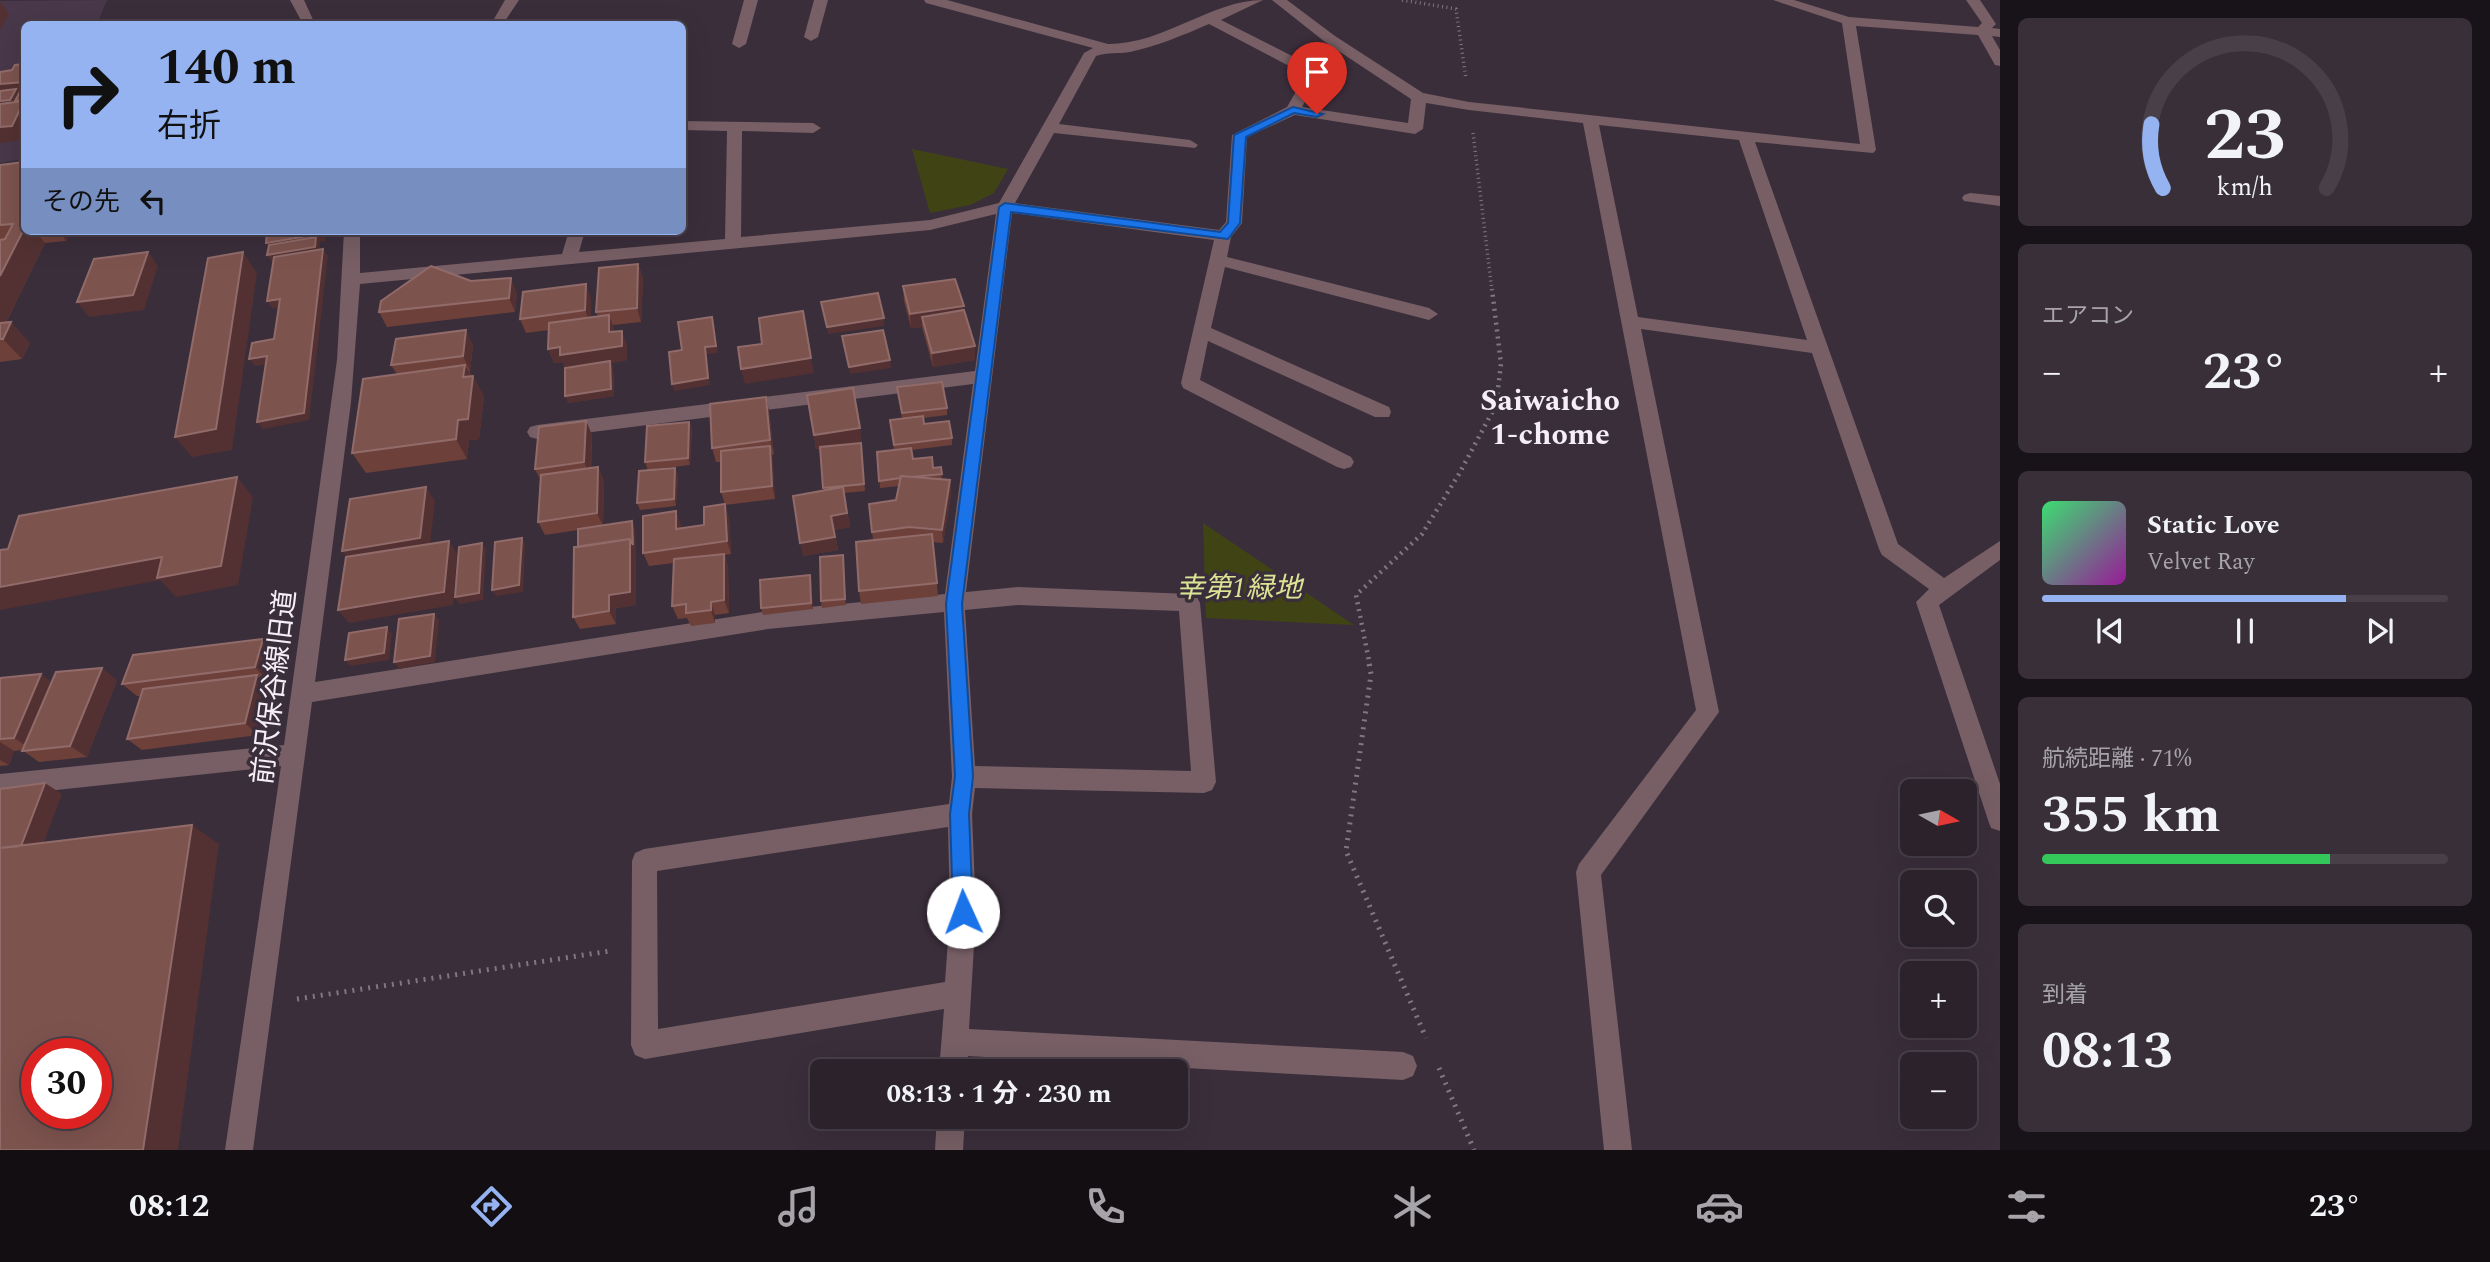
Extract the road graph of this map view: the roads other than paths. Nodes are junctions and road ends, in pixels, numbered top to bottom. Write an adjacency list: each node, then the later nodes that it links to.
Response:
1 (297, 0): 11 (street)
2 (512, 0): 12 (street)
3 (751, 0): 17 (street)
4 (821, 0): 16 (street)
5 (931, 0): 18 (street)
6 (1279, 0): 20 (street)
7 (1780, 0): 13 (street)
8 (1973, 0): 14 (street)
9 (1250, 1): 10 (street)
10 (1211, 20): 18 (street); 21 (street)
11 (308, 21)
12 (499, 21)
13 (1848, 21): 14 (street); 27 (street)
14 (1982, 31): 15 (street); 19 (street)
15 (2000, 33)
16 (811, 37)
17 (739, 44)
18 (1106, 48): 26 (street)
19 (2000, 62)
20 (1419, 97): 21 (street); 22 (street)
21 (1293, 110): 34 (street)
22 (1590, 119): 27 (street); 40 (street)
23 (686, 125): 24 (street)
24 (735, 127): 25 (street); 35 (street)
25 (813, 128)
26 (1051, 128): 28 (street); 31 (street)
27 (1745, 136): 42 (street)
28 (1190, 145)
29 (1970, 198): 30 (street)
30 (2000, 201)
31 (1005, 207): 34 (street); 35 (street); 43 (street)
32 (352, 235): 38 (street, 前沢保谷線旧道)
33 (576, 235): 36 (street)
34 (1223, 236): 37 (street)
35 (733, 244): 36 (street)
36 (569, 259): 38 (street)
37 (1219, 260): 39 (street); 41 (street)
38 (353, 279): 50 (street, 前沢保谷線旧道)
39 (1429, 314)
40 (1631, 322): 42 (street); 63 (street)
41 (1203, 331): 44 (street); 46 (street)
42 (1819, 348): 48 (street)
43 (983, 376): 45 (street); 49 (street)
44 (1382, 412)
45 (537, 432)
46 (1344, 462)
47 (2000, 549): 48 (street)
48 (1944, 589): 55 (street)
49 (954, 604): 50 (street); 52 (street); 52 (street)
50 (303, 694): 51 (street, 前沢保谷線旧道)
51 (295, 754): 53 (street); 61 (street, 前沢保谷線旧道)
52 (964, 776): 54 (street)
53 (0, 785)
54 (960, 814): 56 (street); 56 (street)
55 (2000, 820)
56 (958, 993): 57 (street)
57 (955, 1042): 58 (street); 59 (street)
58 (954, 1059)
59 (1403, 1066)
60 (950, 1129): 62 (street)
61 (239, 1150)
62 (949, 1150)
63 (1618, 1150)

